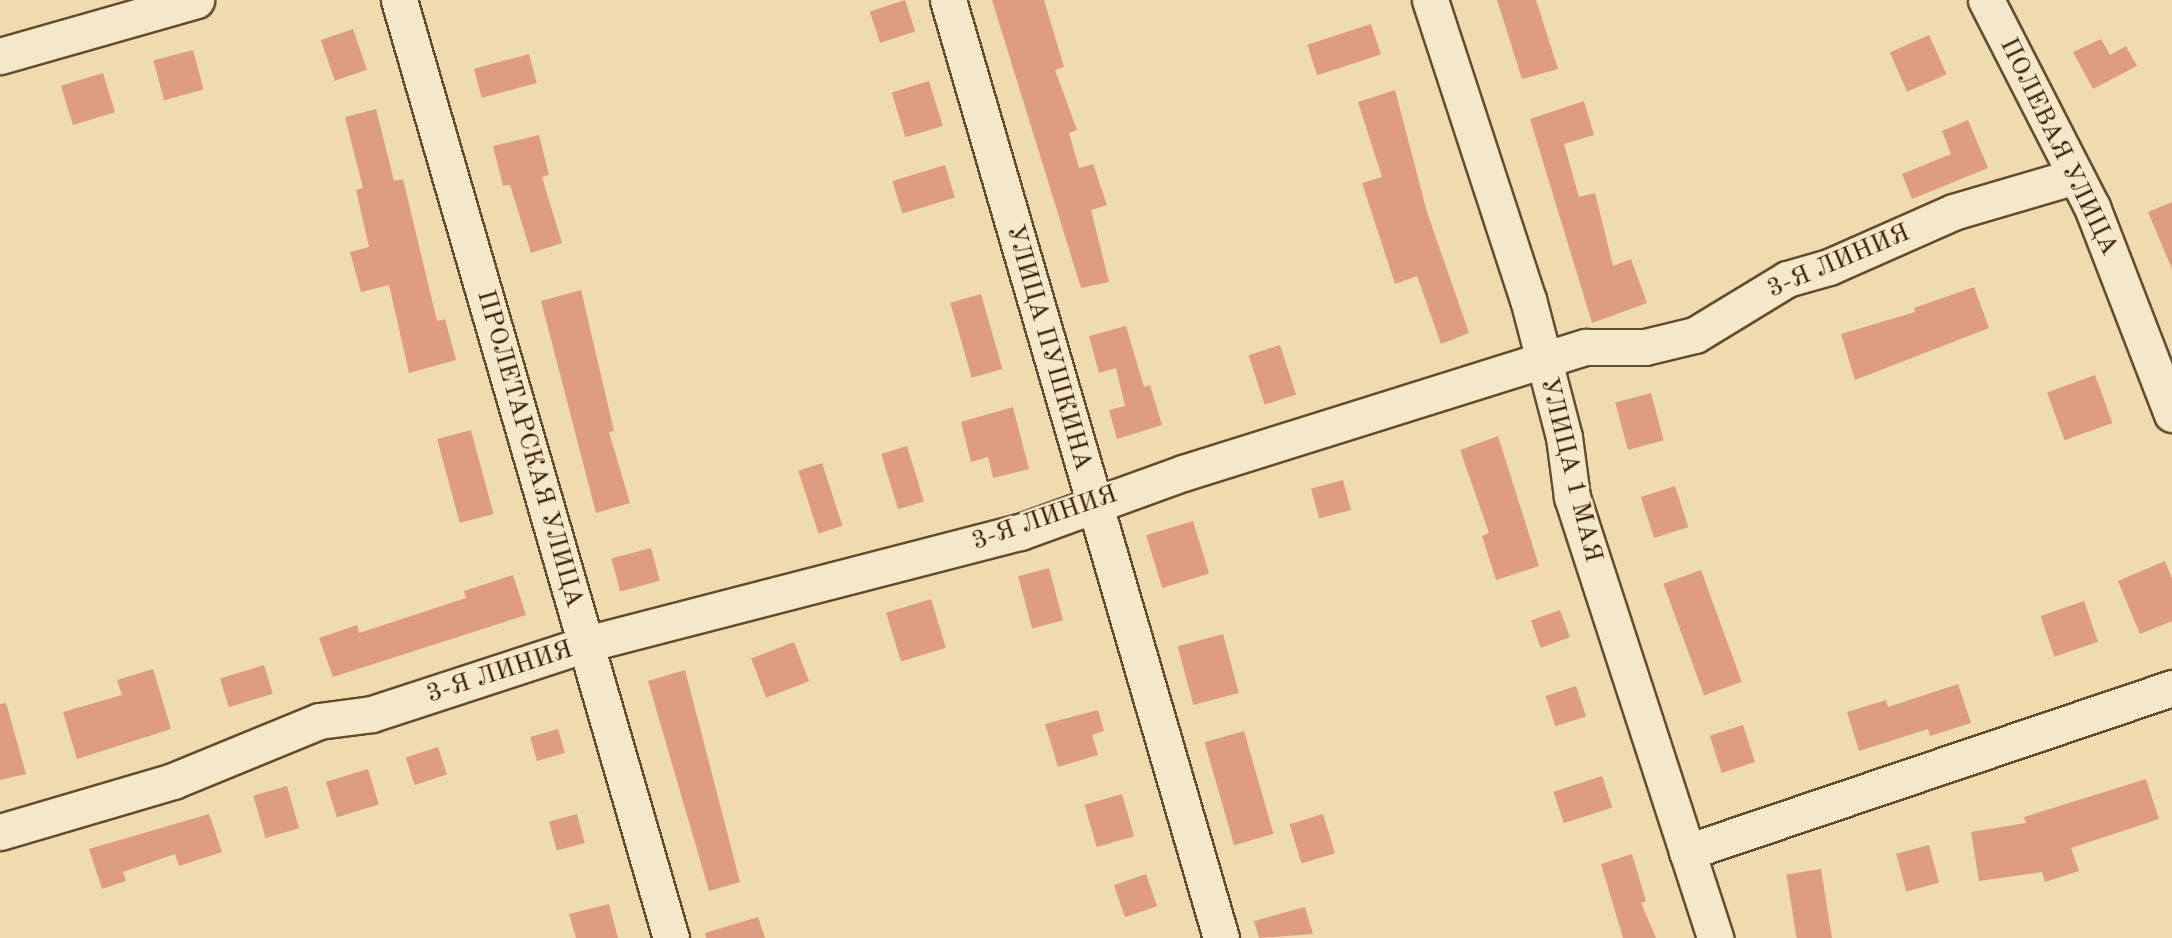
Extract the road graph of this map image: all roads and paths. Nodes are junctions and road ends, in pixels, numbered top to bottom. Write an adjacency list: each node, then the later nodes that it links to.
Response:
1 (196, 0): 6 (street)
2 (399, 0): 11 (street, ПРОЛЕТАРСКАЯ УЛИЦА)
3 (948, 0): 10 (street, УЛИЦА ПУШКИНА)
4 (1430, 0): 8 (street, УЛИЦА 1 МАЯ)
5 (1986, 0): 7 (street, ПОЛЕВАЯ УЛИЦА)
6 (0, 56)
7 (2076, 176): 8 (street, 3-Я ЛИНИЯ); 9 (street, ПОЛЕВАЯ УЛИЦА)
8 (1542, 360): 10 (street, 3-Я ЛИНИЯ); 14 (street, УЛИЦА 1 МАЯ)
9 (2172, 414)
10 (1092, 503): 11 (street, 3-Я ЛИНИЯ); 16 (street, УЛИЦА ПУШКИНА)
11 (586, 644): 13 (street, 3-Я ЛИНИЯ); 15 (street, ПРОЛЕТАРСКАЯ УЛИЦА)
12 (2172, 688): 14 (street)
13 (0, 832)
14 (1687, 852): 17 (street, УЛИЦА 1 МАЯ)
15 (671, 938)
16 (1221, 938)
17 (1715, 938)

